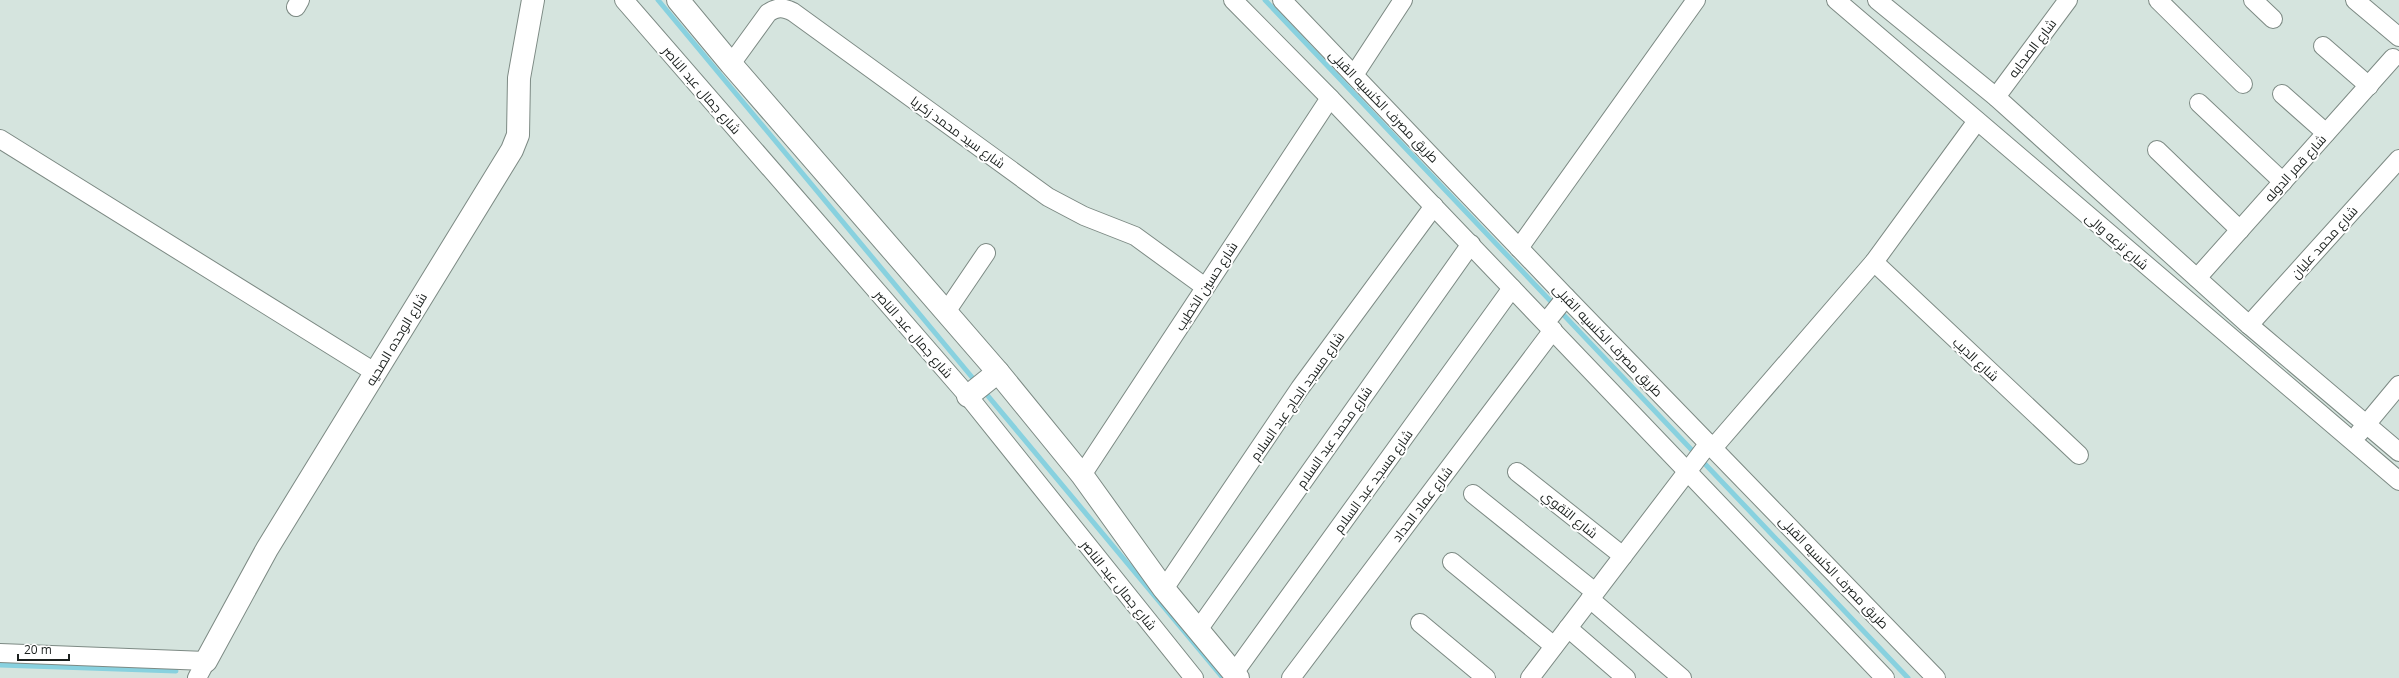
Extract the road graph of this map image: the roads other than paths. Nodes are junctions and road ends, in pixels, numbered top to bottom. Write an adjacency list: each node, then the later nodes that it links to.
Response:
1 (533, 0): 47 (street, شارع الوحده الصحيه)
2 (624, 0): 50 (street, شارع جمال عبد الناصر)
3 (678, 0): 18 (street)
4 (1233, 0): 24 (street)
5 (1282, 0): 19 (street, طريق مصرف الكنسيه القبلى)
6 (1403, 0): 19 (street)
7 (1696, 0): 37 (street)
8 (1836, 0): 26 (street, شارع ترعه والى)
9 (1877, 0): 23 (street, شارع ترعه والى)
10 (2068, 0): 23 (street, شارع الصحابه)
11 (2158, 0): 20 (street)
12 (2253, 0): 14 (street)
13 (2355, 0): 15 (street)
14 (2273, 19)
15 (2399, 37)
16 (2323, 46): 21 (street)
17 (2393, 58): 21 (street, شارع قمر الدوله)
18 (731, 64): 41 (street, شارع سيد محمد زكريا); 44 (street)
19 (1354, 75): 37 (street, طريق مصرف الكنسيه القبلى)
20 (2243, 84)
21 (2369, 86): 27 (street, شارع قمر الدوله)
22 (2282, 94): 27 (street)
23 (1996, 97): 30 (street, شارع ترعه والى)
24 (1330, 98): 34 (street); 41 (street, شارع حسين الخطيب)
25 (2199, 103): 33 (street)
26 (1977, 121): 32 (street, شارع ترعه والى); 39 (street)
27 (2326, 134): 33 (street, شارع قمر الدوله)
28 (0, 139): 47 (street)
29 (2157, 150): 35 (street)
30 (2056, 151): 32 (street); 40 (street, شارع ترعه والى)
31 (2399, 159): 45 (street, شارع محمد عليان)
32 (2039, 174): 52 (street, شارع ترعه والى)
33 (2283, 182): 35 (street, شارع قمر الدوله)
34 (1434, 206): 36 (street); 63 (street, شارع مسجد الحاج عبد السلام)
35 (2240, 230): 40 (street, شارع قمر الدوله)
36 (1471, 244): 42 (street); 67 (street, شارع محمد عبد السلام)
37 (1519, 248): 43 (street, طريق مصرف الكنسيه القبلى)
38 (986, 253): 44 (street)
39 (1874, 262): 53 (street); 55 (street, شارع الديب)
40 (2197, 278): 45 (street, شارع ترعه والى)
41 (1205, 287): 58 (street, شارع حسين الخطيب)
42 (1512, 288): 46 (street); 71 (street, شارع مسجد عبد السلام)
43 (1566, 297): 46 (street, شارع عماد الحداد); 53 (street, طريق مصرف الكنسيه القبلى)
44 (946, 312): 48 (street)
45 (2249, 325): 51 (street, شارع ترعه والى)
46 (1550, 326): 56 (street); 73 (street, شارع عماد الحداد)
47 (376, 373): 70 (street, شارع الوحده الصحيه)
48 (995, 374): 50 (street); 58 (street)
49 (2399, 385): 51 (street)
50 (971, 394): 72 (street, شارع جمال عبد الناصر)
51 (2366, 425): 52 (street); 54 (street, شارع ترعه والى)
52 (2352, 441): 59 (street, شارع ترعه والى)
53 (1711, 446): 56 (street); 79 (street, طريق مصرف الكنسيه القبلى)
54 (2399, 452)
55 (2079, 455)
56 (1688, 471): 61 (street); 78 (street)
57 (1517, 472): 61 (street, شارع التقوي)
58 (1082, 475): 63 (street)
59 (2399, 481)
60 (1473, 494): 64 (street)
61 (1623, 556): 64 (street)
62 (1452, 562): 68 (street)
63 (1164, 589): 67 (street)
64 (1593, 596): 66 (street); 77 (street)
65 (1420, 622): 74 (street)
66 (1568, 628): 68 (street); 76 (street)
67 (1198, 630): 71 (street)
68 (1554, 646): 75 (street)
69 (0, 653): 70 (street)
70 (202, 669)
71 (1236, 676)
72 (1194, 678)
73 (1291, 678)
74 (1486, 678)
75 (1530, 678)
76 (1626, 678)
77 (1682, 678)
78 (1885, 678)
79 (1936, 678)

